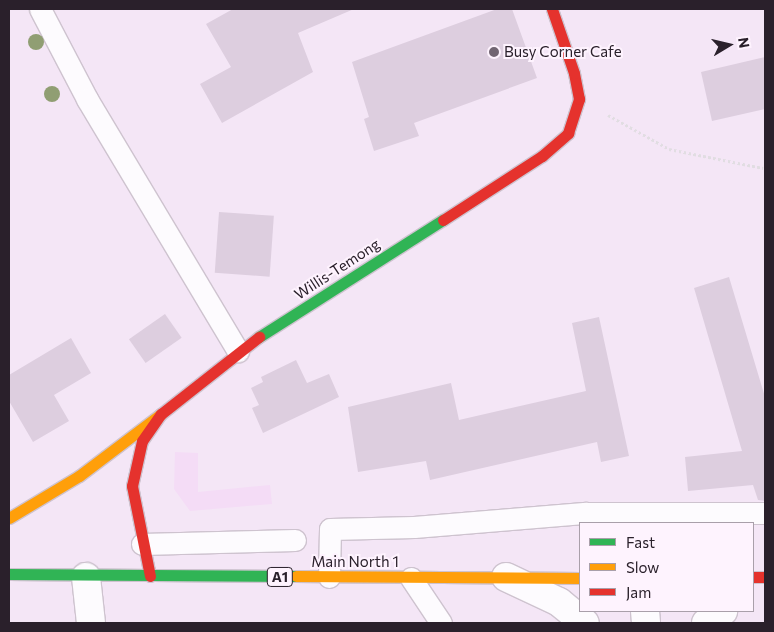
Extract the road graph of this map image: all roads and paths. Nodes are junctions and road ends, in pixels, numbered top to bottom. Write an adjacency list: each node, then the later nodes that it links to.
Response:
1 (40, 9): 5 (lane)
2 (552, 9): 3 (main road, Willis-Temong)
3 (579, 99): 4 (path); 5 (main road, Willis-Temong)
4 (763, 168)
5 (238, 351): 6 (main road, Willis-Temong)
6 (161, 414): 8 (main road); 10 (main road, Willis-Temong)
7 (765, 513): 14 (lane)
8 (9, 518)
9 (295, 540): 10 (lane)
10 (142, 544): 13 (main road, Willis-Temong)
11 (9, 574): 12 (main road, Main North 1 / A1)
12 (86, 576): 13 (main road, Main North 1 / A1); 19 (street)
13 (150, 576): 14 (main road, Main North 1 / A1)
14 (329, 577): 16 (main road, Main North 1 / A1)
15 (506, 577): 16 (main road, Main North 1 / A1); 17 (main road, Main North 1 / A1); 21 (street)
16 (411, 578): 20 (lane)
17 (579, 578)
18 (721, 612): 22 (street)
19 (92, 623)
20 (441, 623)
21 (585, 623)
22 (706, 623)

